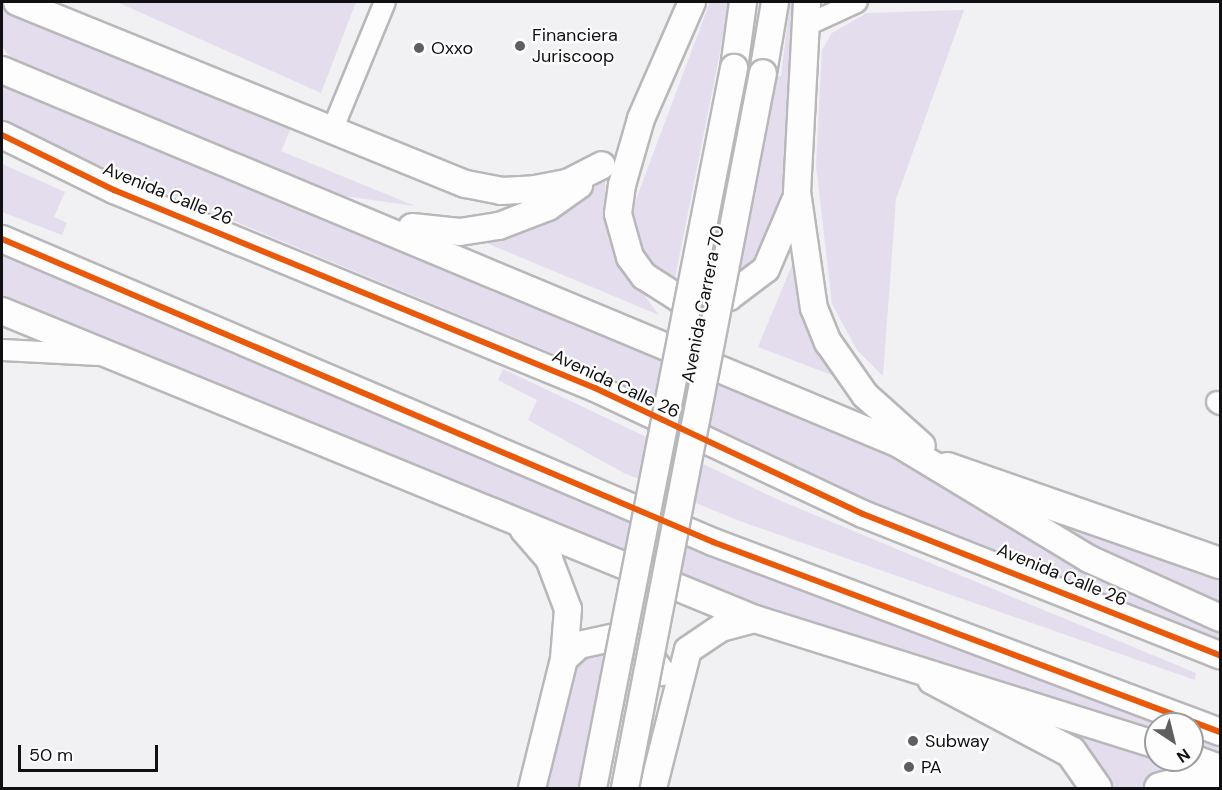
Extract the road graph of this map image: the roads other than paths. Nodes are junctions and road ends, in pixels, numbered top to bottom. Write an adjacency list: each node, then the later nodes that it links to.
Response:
1 (17, 2): 7 (main road)
2 (385, 2): 12 (street)
3 (692, 2): 11 (main road)
4 (743, 2): 36 (main road, Avenida Carrera 70, bridge)
5 (775, 2): 37 (main road, Avenida Carrera 70, bridge)
6 (857, 2): 8 (street)
7 (57, 9): 12 (main road)
8 (806, 14): 15 (main road)
9 (2, 58): 10 (main road)
10 (11, 74): 16 (main road, Avenida Calle 26)
11 (641, 120): 14 (main road); 15 (main road)
12 (333, 128): 14 (main road)
13 (2, 135): 26 (main road, Avenida Calle 26)
14 (602, 165): 16 (main road)
15 (797, 192): 21 (main road)
16 (372, 220): 21 (main road, Avenida Calle 26)
17 (2, 239): 30 (main road)
18 (2, 311): 20 (main road)
19 (2, 351): 20 (street)
20 (106, 355): 22 (main road)
21 (947, 468): 23 (highway); 24 (main road, Avenida Calle 26)
22 (518, 525): 25 (main road); 27 (main road)
23 (1221, 563)
24 (1221, 618)
25 (755, 619): 28 (main road); 29 (main road)
26 (1221, 655)
27 (564, 659): 29 (main road); 35 (main road)
28 (933, 679): 31 (main road); 39 (highway)
29 (671, 703): 38 (main road)
30 (1221, 732)
31 (1144, 741)
32 (1204, 762): 33 (main road)
33 (1221, 768)
34 (1221, 773): 40 (highway)
35 (532, 789)
36 (593, 789)
37 (625, 789)
38 (653, 789)
39 (1096, 789)
40 (1160, 789)

